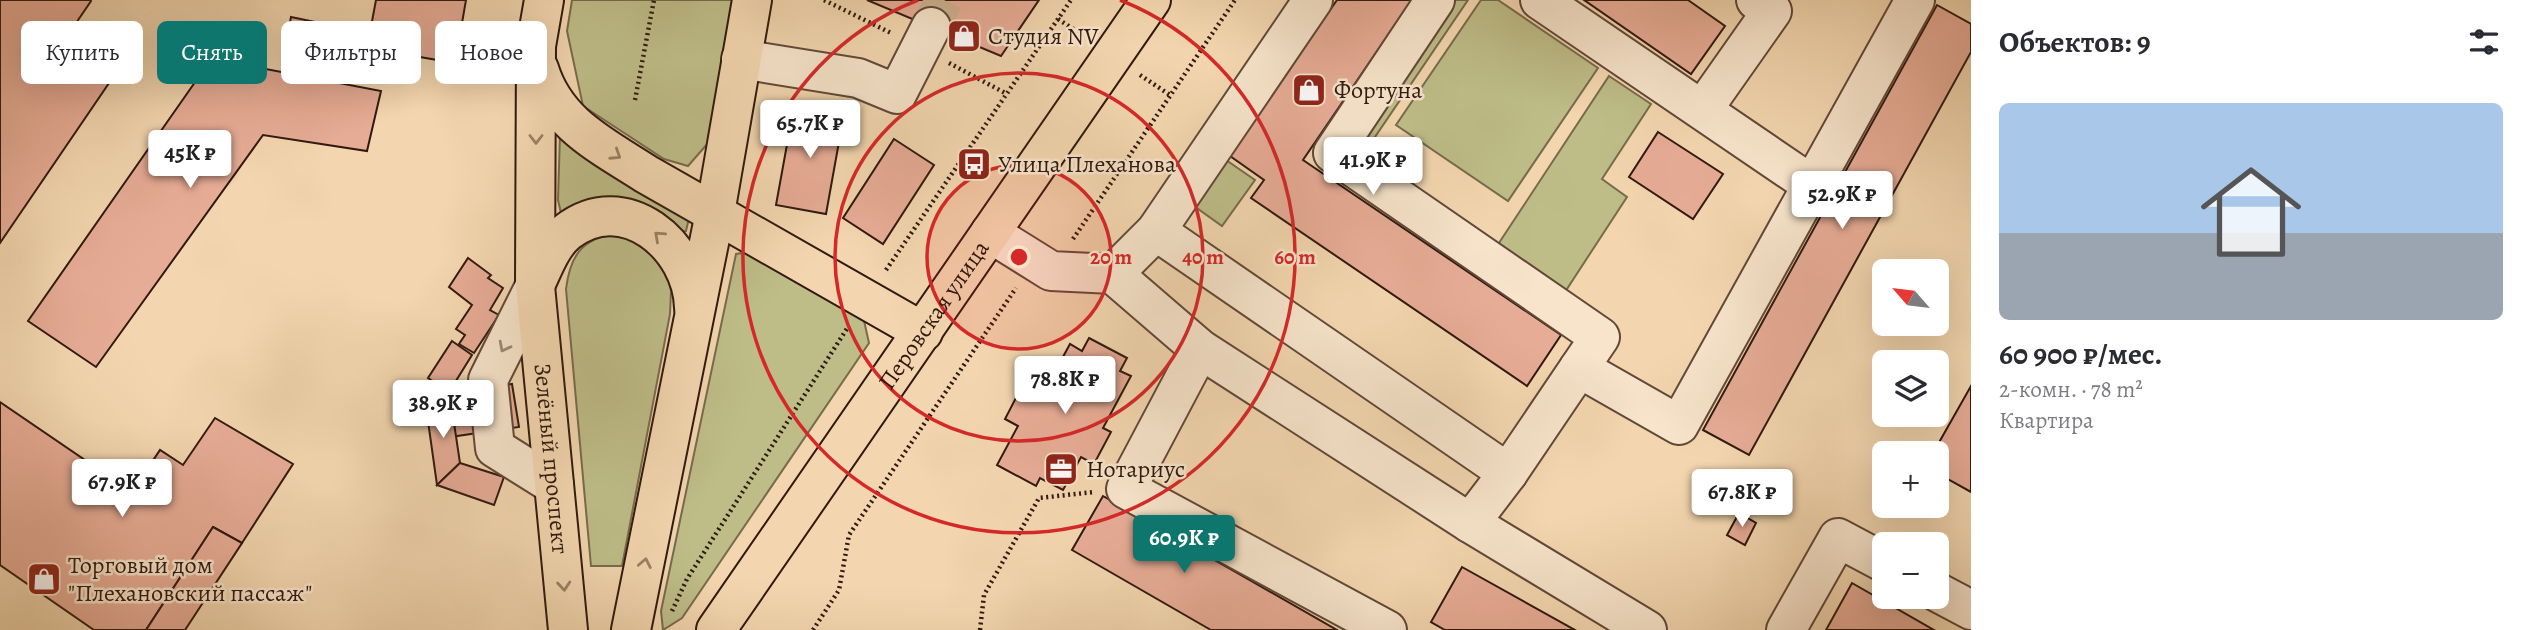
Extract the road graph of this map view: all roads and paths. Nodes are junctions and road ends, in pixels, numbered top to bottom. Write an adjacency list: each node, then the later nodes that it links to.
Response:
1 (544, 0): 13 (main road, Зелёный проспект)
2 (654, 0): 19 (path)
3 (752, 0): 15 (main road)
4 (824, 0): 14 (path)
5 (1071, 0): 18 (path)
6 (1151, 0): 24 (main road, Перовская улица)
7 (1234, 0): 25 (path)
8 (1313, 0): 23 (lane)
9 (1436, 0): 32 (lane)
10 (1540, 0): 20 (lane)
11 (1756, 0): 20 (lane)
12 (1915, 0): 21 (lane)
13 (540, 21)
14 (926, 37): 15 (lane); 18 (path)
15 (741, 59): 22 (main road)
16 (536, 84): 27 (main road, Зелёный проспект, one-way to 27)
17 (544, 84): 22 (main road, one-way to 22)
18 (1007, 94): 28 (path)
19 (635, 100)
20 (1703, 109): 21 (lane)
21 (1812, 185): 32 (lane)
22 (715, 213): 28 (main road); 29 (main road)
23 (1156, 231): 26 (lane); 33 (lane)
24 (990, 233): 25 (lane); 30 (main road, Перовская улица)
25 (1051, 271): 26 (lane); 43 (path)
26 (1113, 274): 31 (lane)
27 (535, 286): 29 (main road, one-way to 27); 34 (main road, Зелёный проспект); 34 (lane, one-way to 34)
28 (866, 299): 30 (main road); 40 (path)
29 (694, 317): 40 (main road, one-way to 29)
30 (923, 331): 42 (main road, Перовская улица)
31 (1200, 349): 35 (lane); 36 (lane)
32 (1579, 368): 33 (lane)
33 (1508, 473): 36 (lane)
34 (554, 485): 41 (main road, Зелёный проспект, one-way to 41)
35 (1126, 489): 44 (path); 45 (lane)
36 (1469, 523): 46 (lane)
37 (1872, 556): 47 (lane)
38 (1949, 598): 39 (lane)
39 (1971, 610)
40 (649, 626)
41 (568, 630)
42 (716, 630)
43 (813, 630)
44 (980, 630)
45 (1387, 630)
46 (1647, 630)
47 (1786, 630)

